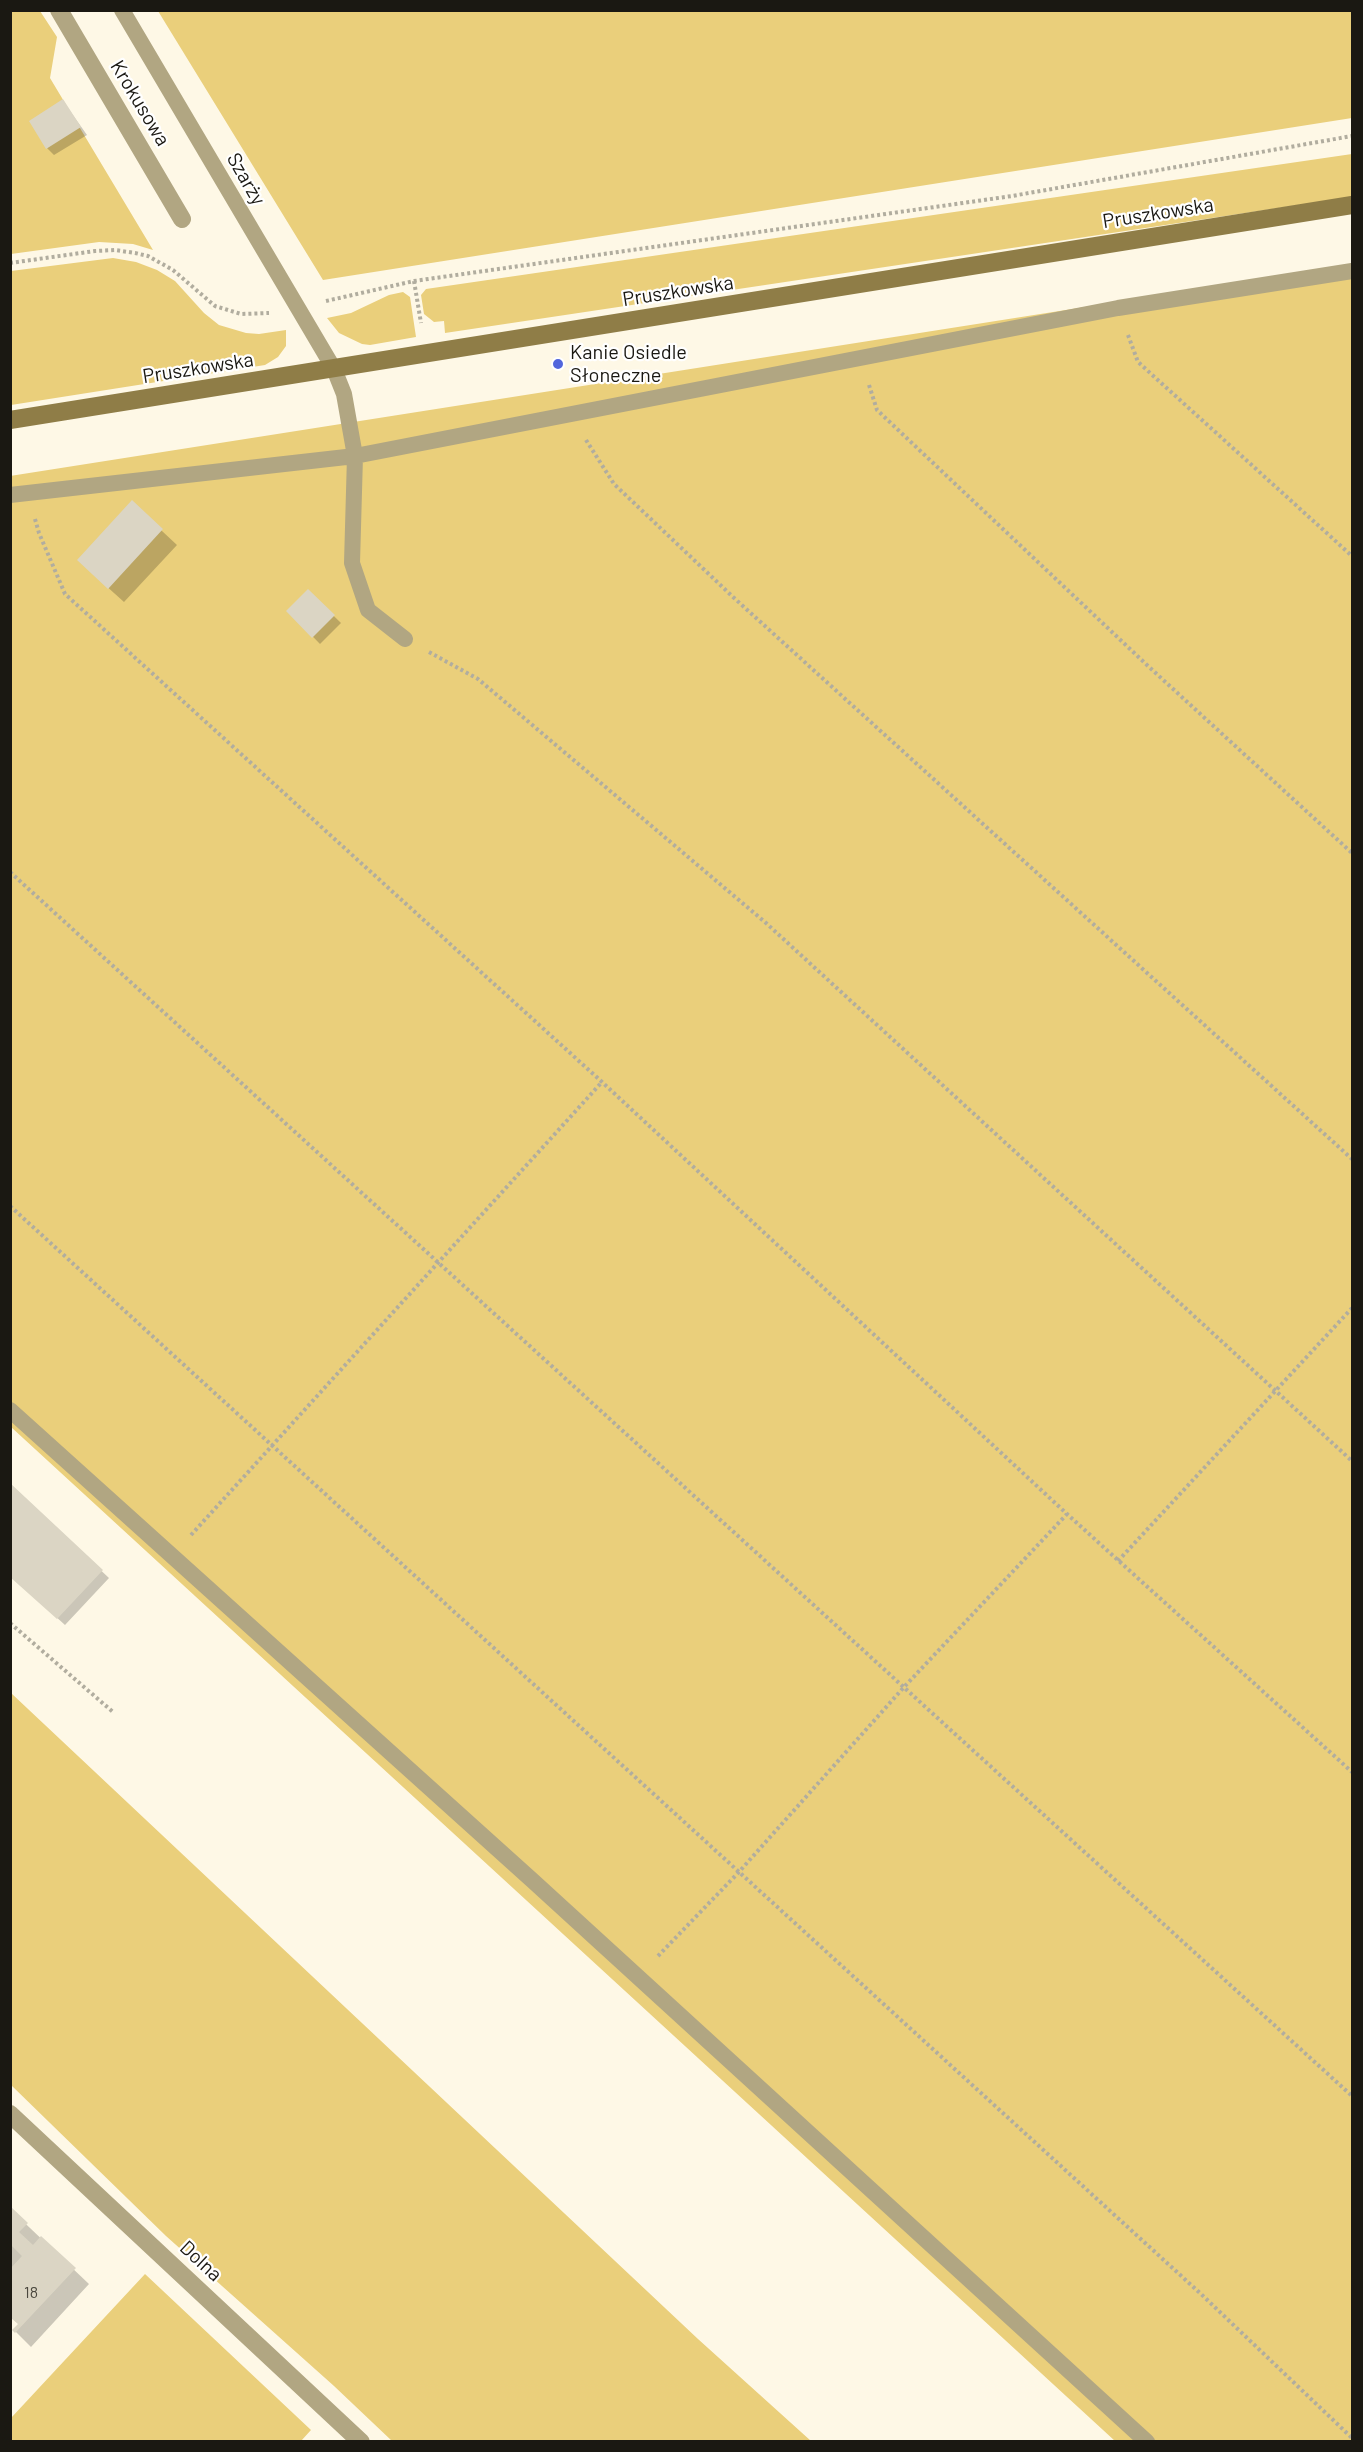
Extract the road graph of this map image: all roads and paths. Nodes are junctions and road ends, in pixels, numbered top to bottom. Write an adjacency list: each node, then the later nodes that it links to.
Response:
1 (59, 10): 5 (street, Krokusowa)
2 (122, 10): 14 (lane, Szarży)
3 (1353, 136): 8 (path)
4 (1353, 205): 14 (street, Pruszkowska)
5 (182, 219)
6 (10, 263): 11 (path)
7 (1353, 271): 10 (lane)
8 (414, 281): 9 (path); 12 (path)
9 (325, 302)
10 (1118, 308): 13 (lane); 20 (path)
11 (280, 311)
12 (421, 323)
13 (861, 358): 15 (lane); 22 (path)
14 (334, 369): 16 (street, Pruszkowska); 17 (lane, Szarży)
15 (569, 414): 17 (lane); 25 (path)
16 (10, 420)
17 (354, 456): 18 (lane); 21 (lane, Szarży)
18 (29, 493): 19 (lane); 24 (path)
19 (10, 495)
20 (1353, 556)
21 (405, 639): 29 (path)
22 (1353, 853)
23 (10, 872): 27 (path)
24 (602, 1082): 27 (path); 33 (path)
25 (1353, 1159)
26 (10, 1206): 31 (path)
27 (438, 1263): 31 (path); 37 (path)
28 (1353, 1308): 29 (path)
29 (1275, 1390): 32 (path); 35 (path)
30 (10, 1410): 34 (lane)
31 (271, 1445): 34 (path); 40 (path)
32 (1353, 1461)
33 (1067, 1514): 35 (path); 37 (path)
34 (173, 1556): 41 (lane)
35 (1118, 1561): 39 (path)
36 (10, 1623): 38 (path)
37 (905, 1686): 40 (path); 42 (path)
38 (113, 1712)
39 (1353, 1772)
40 (738, 1873): 41 (path); 44 (path)
41 (638, 1977): 46 (lane)
42 (1353, 2096)
43 (10, 2114): 45 (street, Dolna)
44 (1353, 2438)
45 (361, 2442)
46 (1147, 2442)

